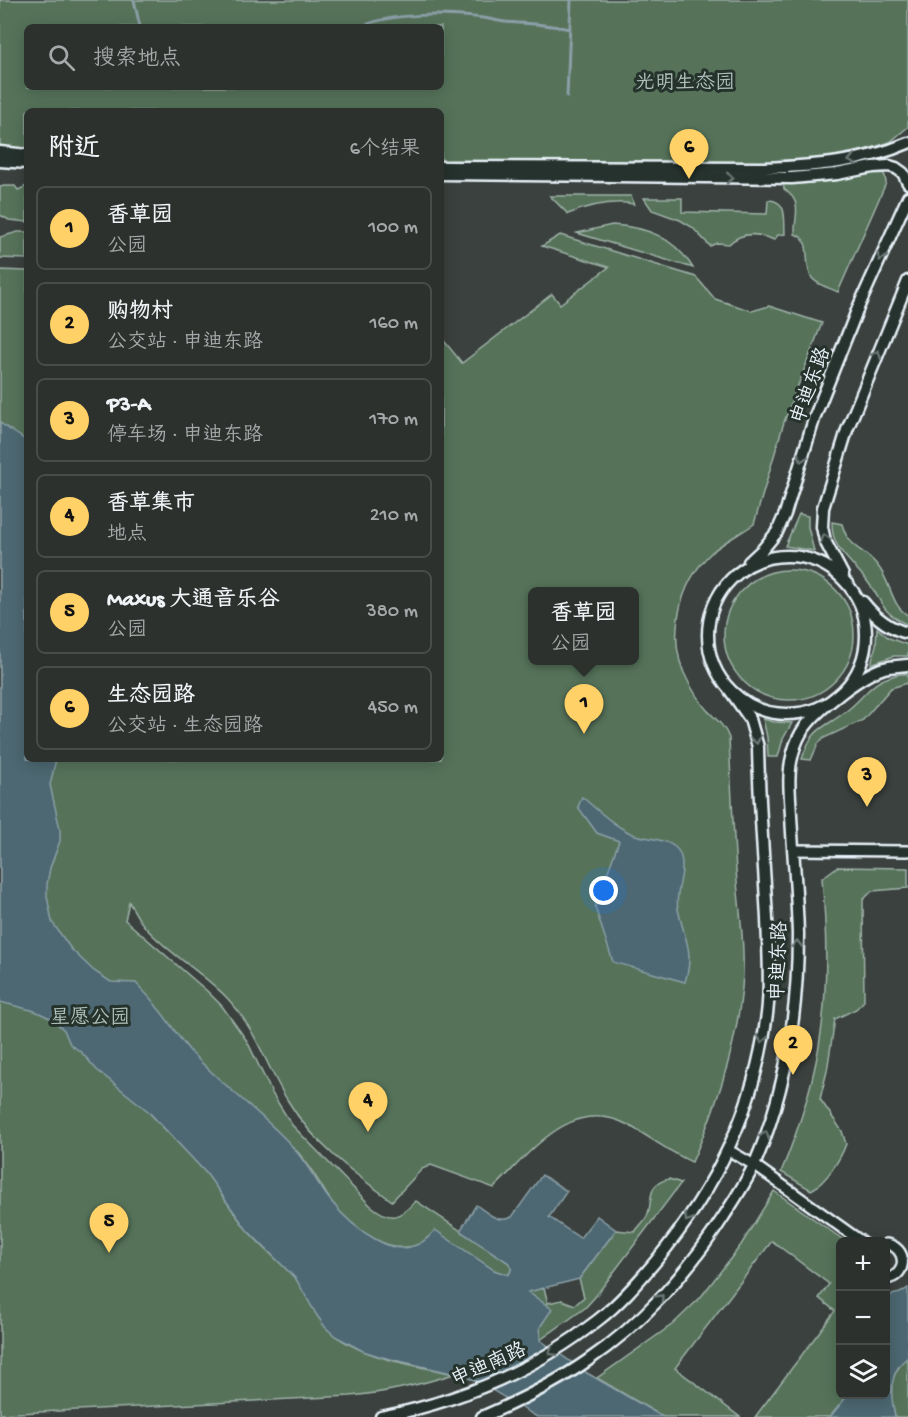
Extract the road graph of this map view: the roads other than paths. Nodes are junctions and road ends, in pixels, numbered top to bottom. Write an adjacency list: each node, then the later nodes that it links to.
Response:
1 (908, 143): 6 (street, one-way to 6)
2 (0, 153): 3 (street)
3 (24, 155)
4 (0, 161): 5 (street)
5 (24, 163)
6 (444, 167)
7 (444, 174): 8 (street, one-way to 8)
8 (908, 183)
9 (908, 190): 10 (street, 申迪东路)
10 (907, 200): 12 (street, 申迪东路, one-way to 12)
11 (908, 281): 13 (street, one-way to 11)
12 (733, 576): 13 (street); 16 (street)
13 (853, 589): 14 (street); 17 (street)
14 (908, 633)
15 (908, 665): 17 (street)
16 (729, 689): 17 (street); 20 (street, 申迪东路, one-way to 20)
17 (841, 694): 18 (street, 申迪东路)
18 (793, 850): 19 (street); 21 (street, 申迪东路, one-way to 18)
19 (908, 851)
20 (728, 1150): 21 (street); 26 (street, 申迪东路, one-way to 26)
21 (754, 1164): 22 (street); 28 (street, 申迪东路, one-way to 21)
22 (855, 1237)
23 (890, 1245): 24 (street)
24 (905, 1253): 25 (street)
25 (890, 1278)
26 (600, 1319): 27 (street, 申迪南路, one-way to 27)
27 (381, 1417)
28 (482, 1417)

